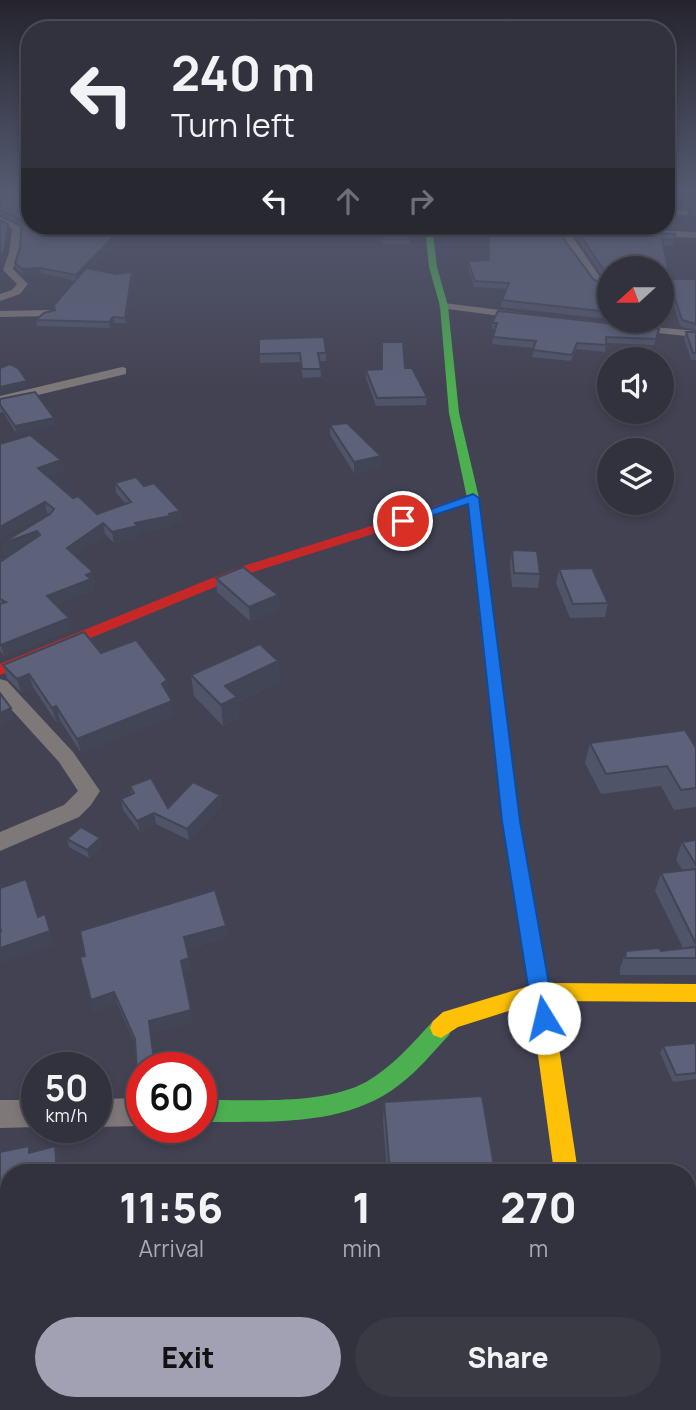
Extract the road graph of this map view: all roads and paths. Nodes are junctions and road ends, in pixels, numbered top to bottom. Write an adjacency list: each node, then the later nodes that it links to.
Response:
1 (13, 256): 5 (street)
2 (432, 256): 6 (main road)
3 (578, 256): 4 (street)
4 (597, 283)
5 (0, 298)
6 (444, 306): 9 (street); 14 (main road)
7 (50, 313): 8 (street)
8 (0, 314)
9 (533, 317)
10 (674, 332): 11 (street)
11 (696, 334)
12 (122, 371): 13 (street)
13 (0, 400)
14 (473, 498): 15 (main road); 18 (main road)
15 (0, 670)
16 (0, 685): 17 (street)
17 (0, 842)
18 (540, 992): 19 (main road); 20 (main road); 23 (main road)
19 (696, 993)
20 (217, 1110)
21 (0, 1114): 22 (street)
22 (21, 1114)
23 (565, 1164)

